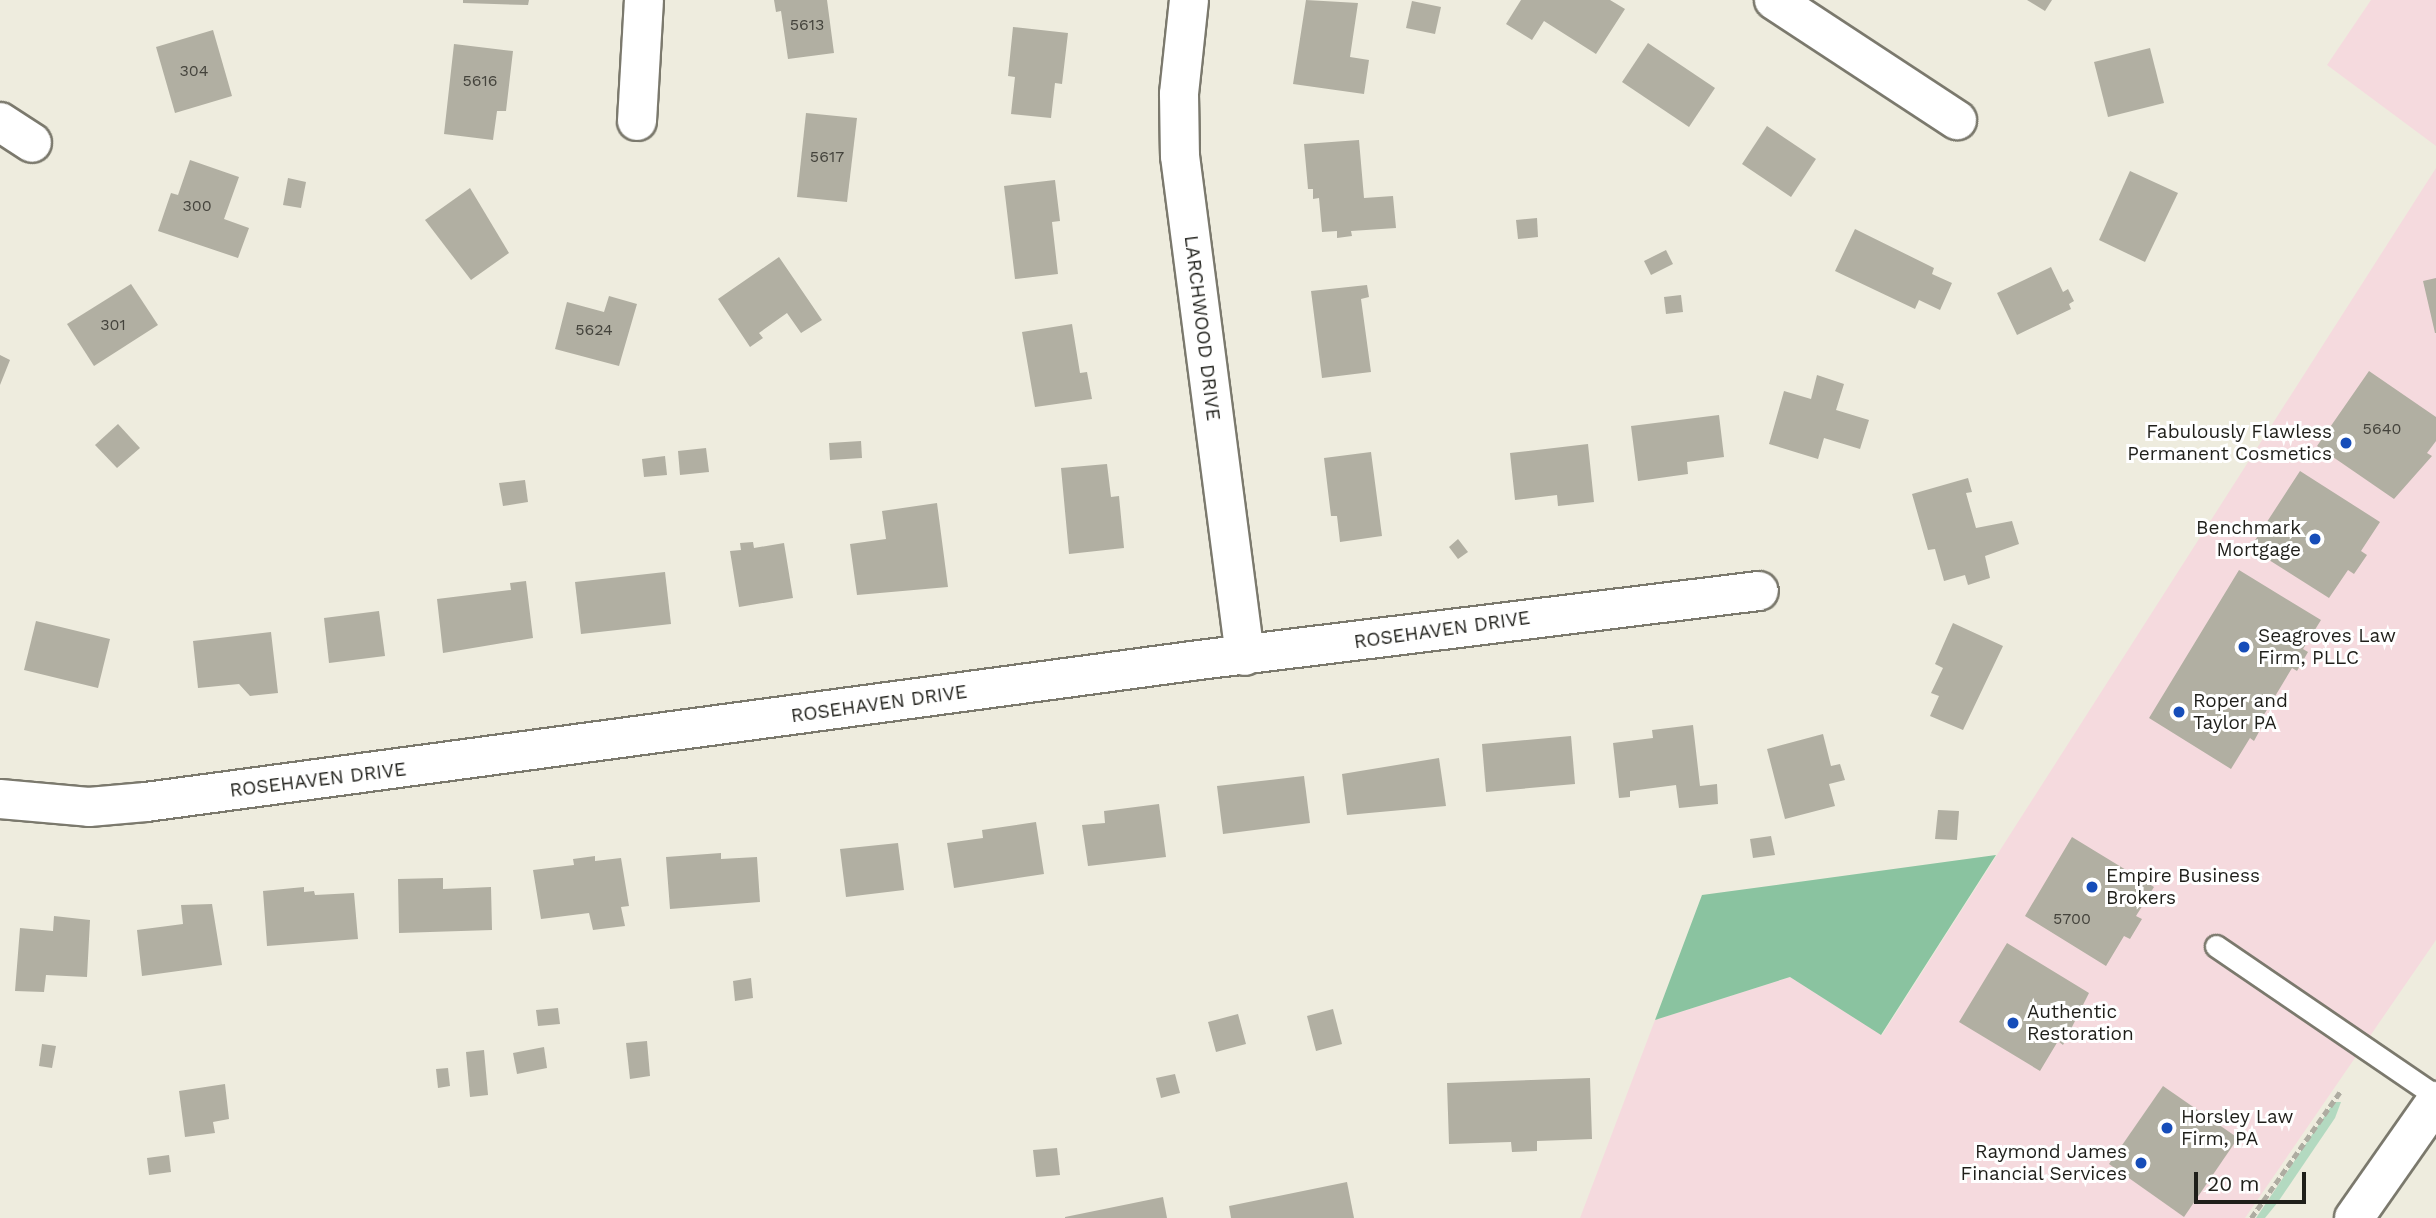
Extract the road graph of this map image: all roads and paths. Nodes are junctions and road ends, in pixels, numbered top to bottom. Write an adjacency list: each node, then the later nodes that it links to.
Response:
1 (644, 0): 5 (street)
2 (1189, 0): 9 (street, LARCHWOOD DRIVE)
3 (1774, 0): 4 (street)
4 (1957, 120)
5 (637, 121)
6 (0, 122): 7 (street)
7 (33, 143)
8 (1759, 591): 9 (street, ROSEHAVEN DRIVE)
9 (1245, 656): 10 (street, ROSEHAVEN DRIVE)
10 (0, 799)
11 (2216, 946): 13 (lane)
12 (2340, 1091): 15 (path)
13 (2436, 1098): 14 (street)
14 (2423, 1141): 16 (street)
15 (2251, 1218)
16 (2354, 1218)

